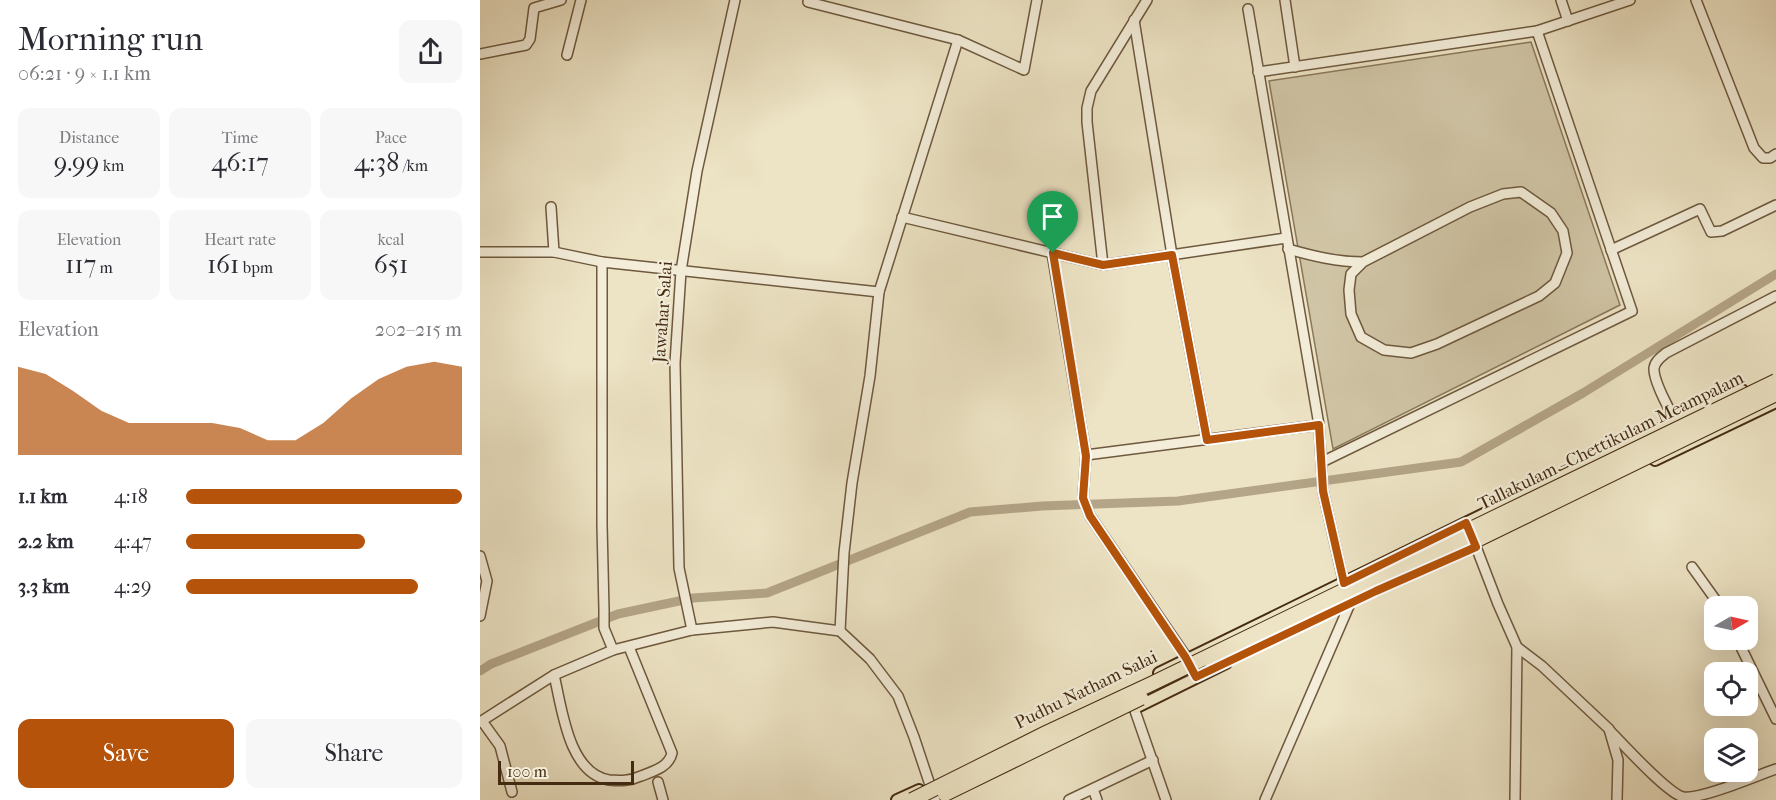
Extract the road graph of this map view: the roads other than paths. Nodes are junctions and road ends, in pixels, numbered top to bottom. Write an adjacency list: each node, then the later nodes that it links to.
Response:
1 (561, 0): 16 (street)
2 (581, 0): 17 (street)
3 (735, 0): 34 (street, Jawahar Salai)
4 (1037, 0): 15 (street)
5 (1147, 0): 12 (street)
6 (1285, 0): 18 (street)
7 (1561, 0): 13 (street)
8 (1630, 0): 13 (street)
9 (1696, 0): 20 (street)
10 (804, 1): 15 (street)
11 (1248, 9): 19 (street)
12 (1134, 20): 30 (street); 33 (street)
13 (1568, 21): 14 (street)
14 (1537, 31): 18 (street); 26 (street)
15 (958, 40): 23 (street)
16 (480, 54)
17 (567, 55)
18 (1296, 67): 19 (street)
19 (1258, 72): 24 (street)
20 (1776, 154)
21 (1776, 205): 26 (street)
22 (551, 207): 28 (street)
23 (902, 217): 29 (street); 35 (street)
24 (1286, 238): 25 (street); 30 (street)
25 (1288, 249): 32 (street); 42 (street)
26 (1611, 250): 46 (street)
27 (480, 252): 28 (street)
28 (554, 252): 31 (street)
29 (1053, 253): 33 (street); 45 (street)
30 (1172, 255): 33 (street); 43 (street)
31 (602, 262): 34 (street); 59 (street)
32 (1363, 262): 32 (street)
33 (1103, 265)
34 (681, 271): 35 (street); 55 (street, Jawahar Salai)
35 (879, 292): 56 (street)
36 (1776, 296): 41 (street)
37 (1776, 374): 41 (main road, Pudhu Natham Salai)
38 (1776, 381): 76 (highway, Tallakulam - Chettikulam Meampalam, bridge)
39 (1776, 394): 77 (highway, Tallakulam - Chettikulam Meampalam, bridge)
40 (1776, 402): 44 (main road, Pudhu Natham Salai)
41 (1676, 421): 44 (street); 47 (main road, Pudhu Natham Salai)
42 (1319, 425): 43 (street); 46 (street)
43 (1207, 440): 45 (street)
44 (1688, 445): 48 (main road, Pudhu Natham Salai)
45 (1086, 456): 61 (street)
46 (1322, 462): 51 (street)
47 (1466, 523): 48 (street); 51 (main road, Pudhu Natham Salai)
48 (1476, 547): 53 (main road, Pudhu Natham Salai); 58 (street)
49 (480, 556): 54 (street)
50 (1692, 567): 52 (street)
51 (1344, 583): 53 (street); 61 (main road, Pudhu Natham Salai)
52 (1713, 596)
53 (1349, 606): 63 (main road, Pudhu Natham Salai); 82 (street)
54 (480, 616)
55 (692, 630): 56 (street); 57 (street)
56 (840, 631): 71 (street)
57 (629, 647): 59 (street); 62 (street)
58 (1517, 647): 67 (street); 83 (street)
59 (613, 650): 62 (street)
60 (1742, 650): 65 (street)
61 (1186, 658): 63 (street); 71 (main road, Pudhu Natham Salai)
62 (554, 675): 66 (street)
63 (1196, 677): 64 (main road, Pudhu Natham Salai)
64 (1134, 708): 68 (street); 78 (main road, Pudhu Natham Salai)
65 (1776, 719)
66 (481, 722): 73 (street)
67 (1609, 729): 69 (street); 84 (street)
68 (1153, 760): 72 (street); 81 (street)
69 (1776, 769)
70 (658, 782): 74 (street)
71 (931, 784): 75 (main road, Pudhu Natham Salai); 77 (street)
72 (1093, 789): 79 (street); 80 (street)
73 (512, 792)
74 (663, 800)
75 (897, 800)
76 (912, 800)
77 (934, 800)
78 (948, 800)
79 (1069, 800)
80 (1097, 800)
81 (1166, 800)
82 (1264, 800)
83 (1515, 800)
84 (1617, 800)

